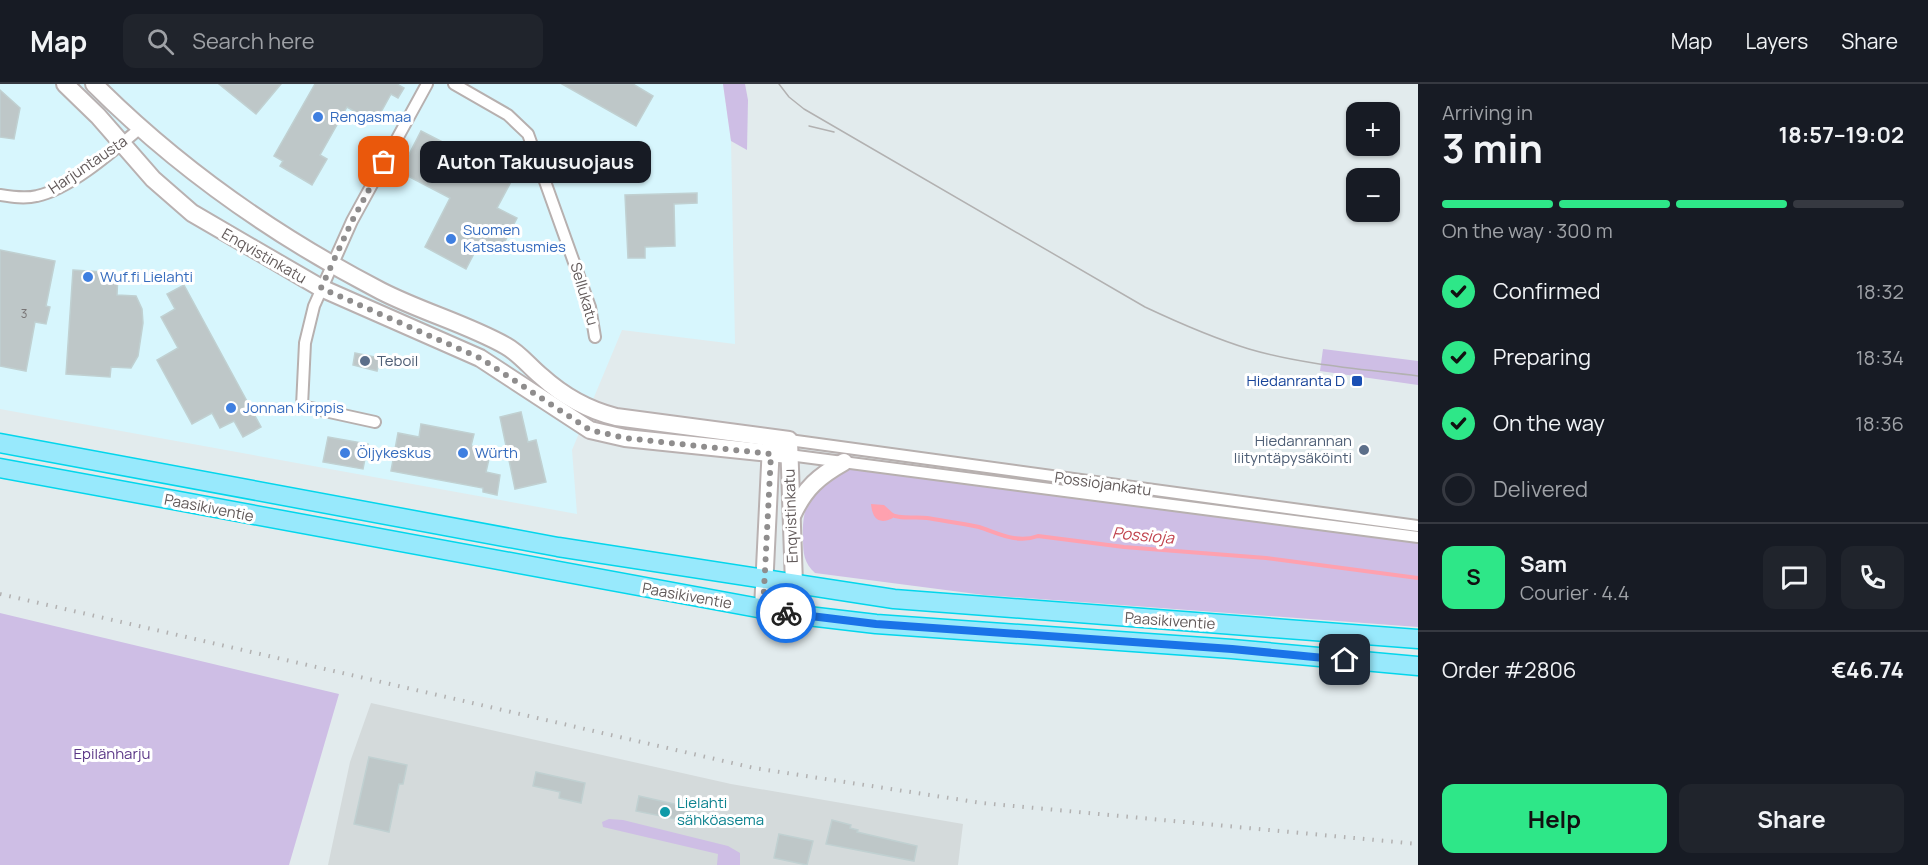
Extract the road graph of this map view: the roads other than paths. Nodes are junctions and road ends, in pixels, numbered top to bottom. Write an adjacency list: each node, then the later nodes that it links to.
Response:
1 (65, 84): 6 (main road, Enqvistinkatu)
2 (94, 84): 5 (main road, Enqvistinkatu)
3 (427, 84): 8 (street)
4 (454, 84): 10 (street, Sellukatu)
5 (139, 129): 6 (street, Harjuntausta); 8 (main road, Enqvistinkatu)
6 (122, 144): 7 (street, Harjuntausta); 9 (main road, Enqvistinkatu)
7 (0, 195)
8 (333, 264): 9 (street); 13 (main road, Enqvistinkatu)
9 (321, 288): 11 (street); 13 (main road, Enqvistinkatu)
10 (595, 337)
11 (375, 422)
12 (0, 443): 19 (highway, Paasikiventie)
13 (780, 447): 14 (street, Possiojankatu); 16 (main road, Enqvistinkatu); 17 (street, Possiojankatu); 19 (main road, Enqvistinkatu)
14 (844, 462): 16 (main road); 18 (street, Possiojankatu)
15 (0, 468): 21 (highway, Paasikiventie)
16 (790, 520): 20 (main road, Enqvistinkatu)
17 (1418, 526)
18 (1418, 537)
19 (766, 579): 20 (highway, Paasikiventie); 21 (main road, Enqvistinkatu)
20 (794, 584): 22 (main road, Enqvistinkatu); 23 (highway, Paasikiventie)
21 (763, 609): 22 (highway, Paasikiventie)
22 (791, 614): 24 (highway, Paasikiventie)
23 (1418, 639)
24 (1418, 666)

